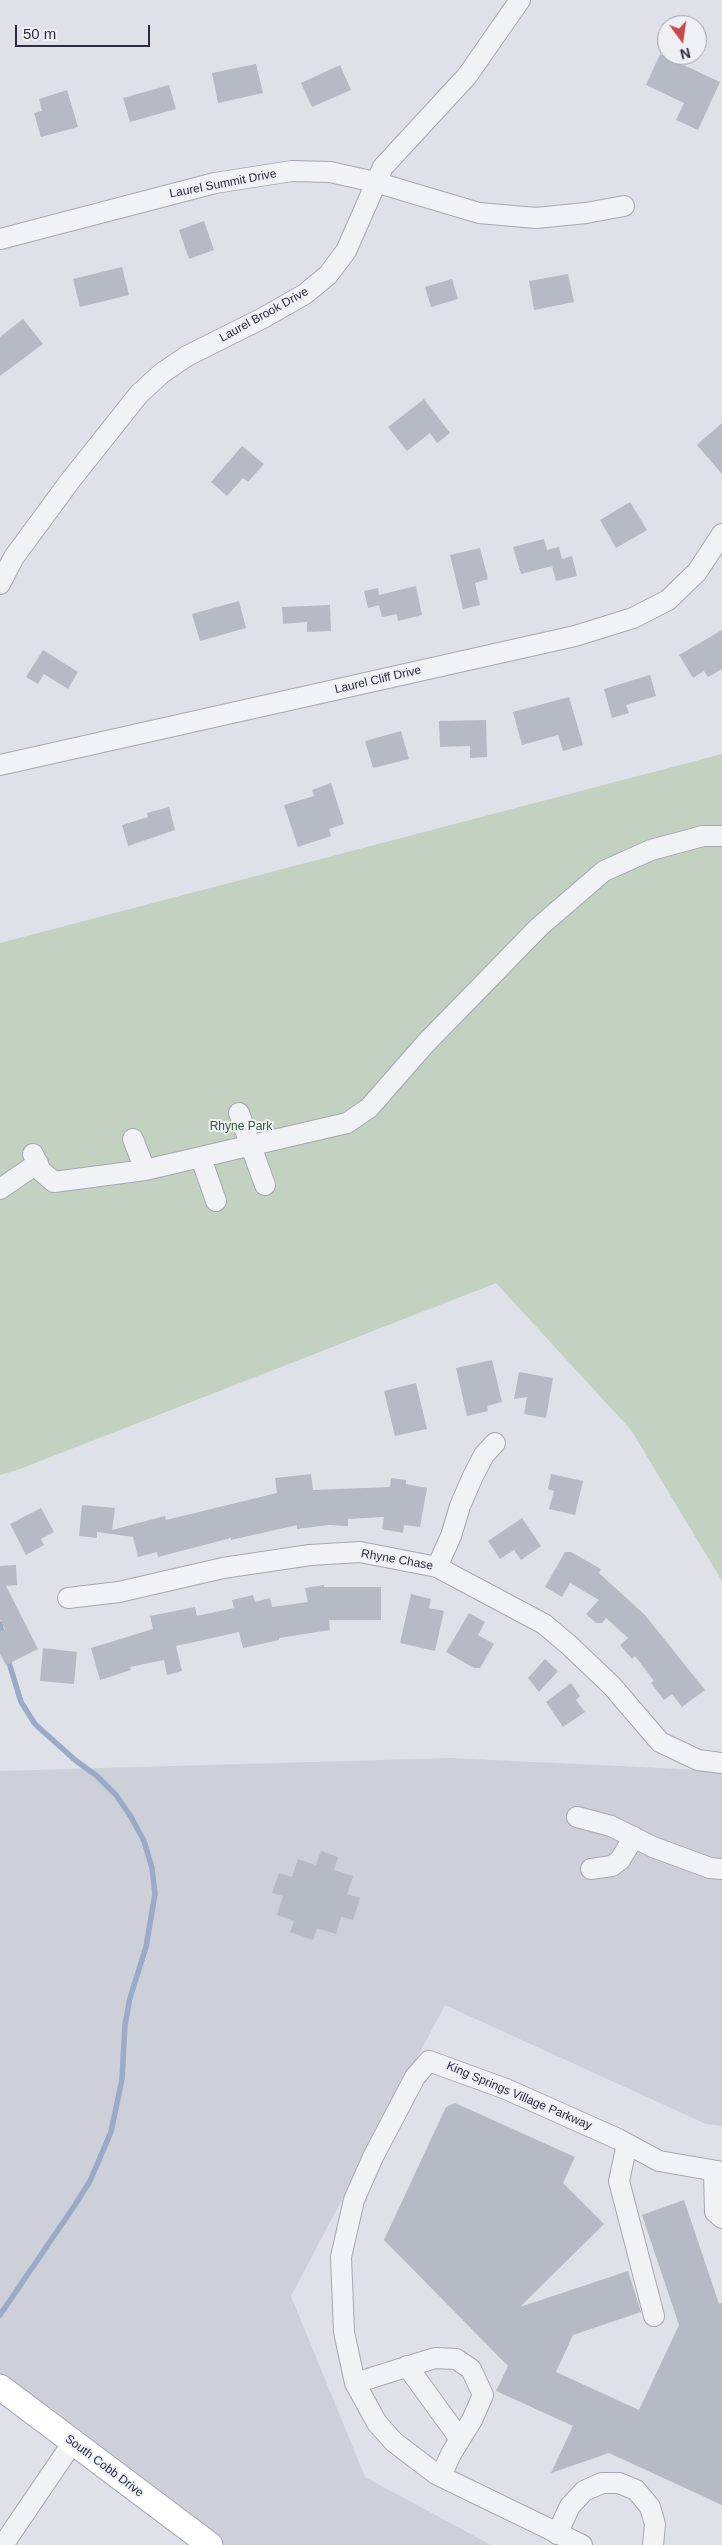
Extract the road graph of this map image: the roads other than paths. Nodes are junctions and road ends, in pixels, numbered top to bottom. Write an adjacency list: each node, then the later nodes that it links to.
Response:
1 (520, 0): 2 (street, Laurel Brook Drive)
2 (375, 182): 3 (street, Laurel Summit Drive); 4 (street, Laurel Summit Drive); 6 (street, Laurel Brook Drive)
3 (624, 206)
4 (0, 239)
5 (722, 534): 7 (street, Laurel Cliff Drive)
6 (0, 584)
7 (0, 764)
8 (722, 836): 11 (street)
9 (239, 1113): 11 (street)
10 (133, 1139): 13 (street)
11 (252, 1146): 12 (street); 14 (street)
12 (201, 1158): 13 (street); 16 (street)
13 (145, 1170): 15 (street)
14 (265, 1185)
15 (0, 1189)
16 (216, 1201)
17 (495, 1442): 18 (street)
18 (437, 1566): 19 (street, Rhyne Chase); 20 (street, Rhyne Chase)
19 (68, 1598)
20 (722, 1763)
21 (577, 1817): 22 (street)
22 (634, 1838): 23 (street); 24 (street)
23 (592, 1869)
24 (722, 1869)
25 (627, 2144): 26 (street, King Springs Village Parkway); 28 (street); 30 (street, King Springs Village Parkway)
26 (718, 2172): 27 (street)
27 (722, 2218)
28 (654, 2316)
29 (408, 2366): 30 (street); 32 (street); 32 (street)
30 (355, 2383): 34 (street, King Springs Village Parkway)
31 (0, 2387): 33 (main road, South Cobb Drive)
32 (460, 2439): 34 (street)
33 (73, 2442): 36 (street); 37 (main road, South Cobb Drive)
34 (441, 2476): 35 (street, King Springs Village Parkway)
35 (557, 2534): 38 (street, King Springs Village Parkway); 39 (street)
36 (3, 2545)
37 (210, 2545)
38 (582, 2545)
39 (653, 2545)

